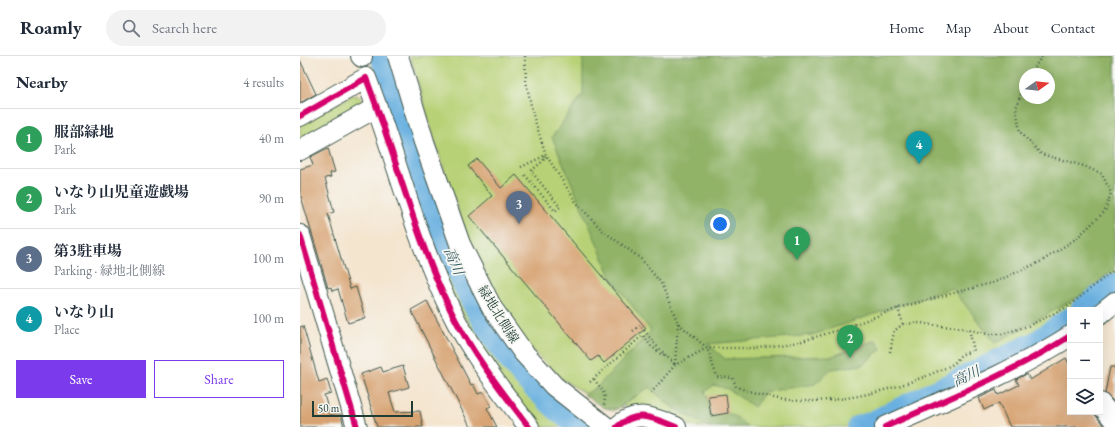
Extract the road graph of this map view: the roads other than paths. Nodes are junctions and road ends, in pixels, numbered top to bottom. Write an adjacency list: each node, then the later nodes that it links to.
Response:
1 (398, 56): 10 (street, 緑地北側線)
2 (377, 107): 3 (street); 4 (street); 13 (street)
3 (300, 116)
4 (300, 150)
5 (300, 235): 12 (street)
6 (1115, 302): 7 (street)
7 (1103, 312)
8 (1067, 344): 16 (street)
9 (1103, 407): 11 (street)
10 (605, 418)
11 (1115, 421)
12 (357, 427)
13 (529, 427)
14 (617, 427): 15 (street)
15 (676, 427)
16 (885, 427)

